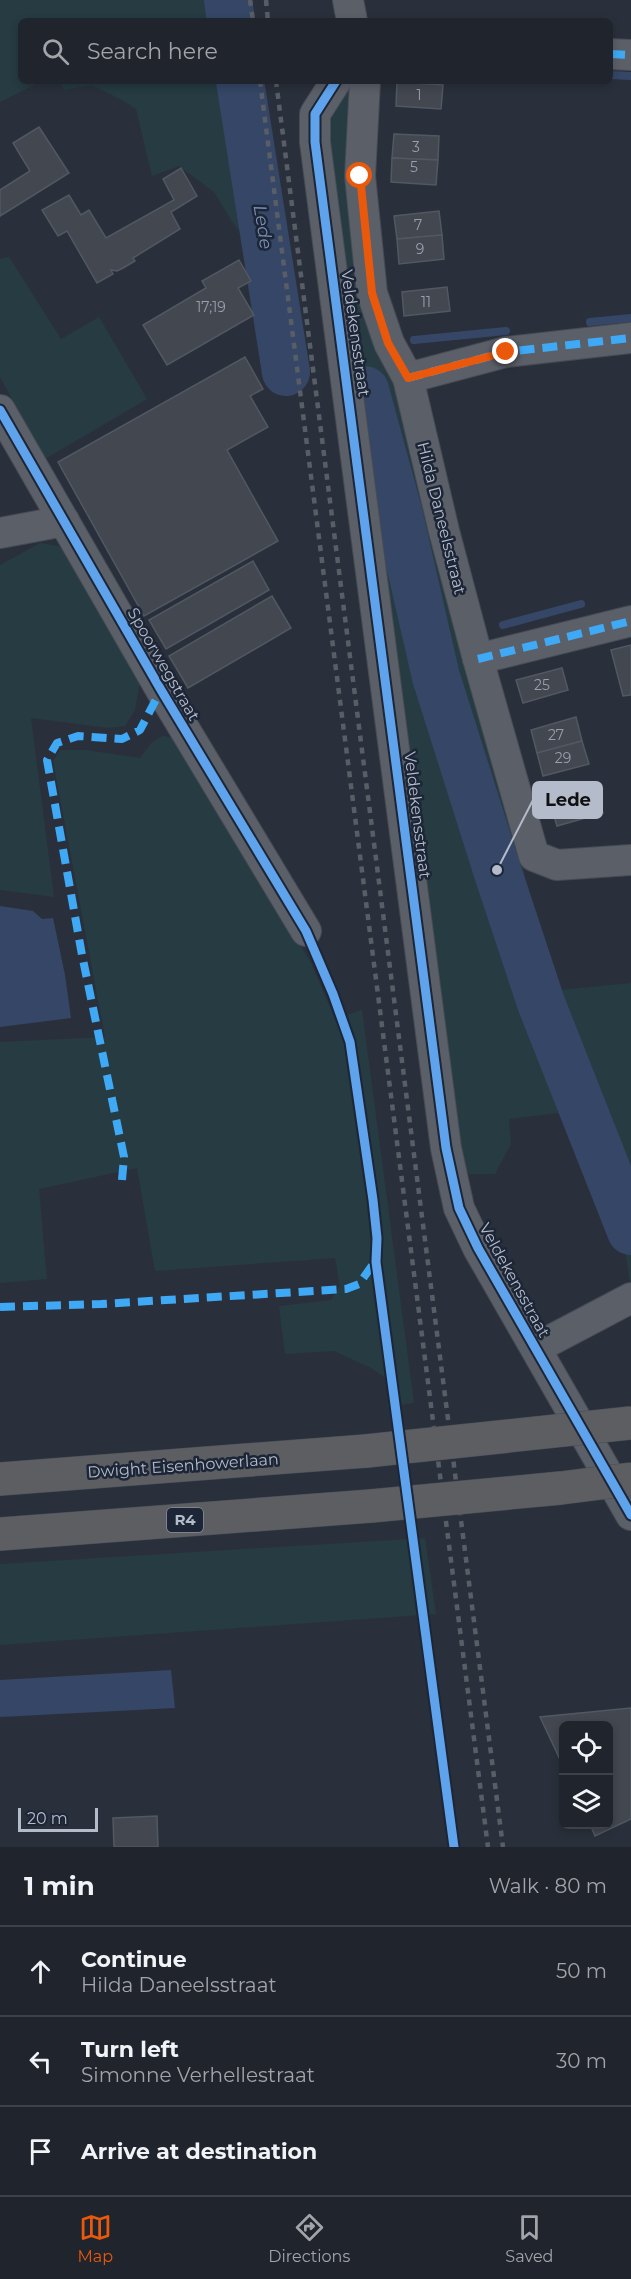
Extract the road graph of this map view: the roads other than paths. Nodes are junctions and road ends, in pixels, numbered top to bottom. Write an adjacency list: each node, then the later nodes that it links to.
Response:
1 (348, 0): 2 (street)
2 (351, 18)
3 (613, 54): 4 (street)
4 (631, 55)
5 (334, 84): 17 (street, Veldekensstraat)
6 (365, 84): 8 (street, Hilda Daneelsstraat)
7 (631, 338): 8 (street)
8 (408, 378): 13 (street, Hilda Daneelsstraat)
9 (0, 410): 10 (street, Spoorwegstraat)
10 (64, 521): 11 (street); 15 (street, Spoorwegstraat)
11 (0, 533)
12 (631, 621): 13 (street)
13 (478, 659): 14 (street, Hilda Daneelsstraat)
14 (631, 860)
15 (306, 931)
16 (631, 1298): 17 (street)
17 (536, 1348): 21 (street, Veldekensstraat)
18 (631, 1423): 19 (highway, Dwight Eisenhowerlaan, bridge)
19 (0, 1479)
20 (631, 1479): 22 (highway, R4, bridge)
21 (631, 1515)
22 (0, 1534)

